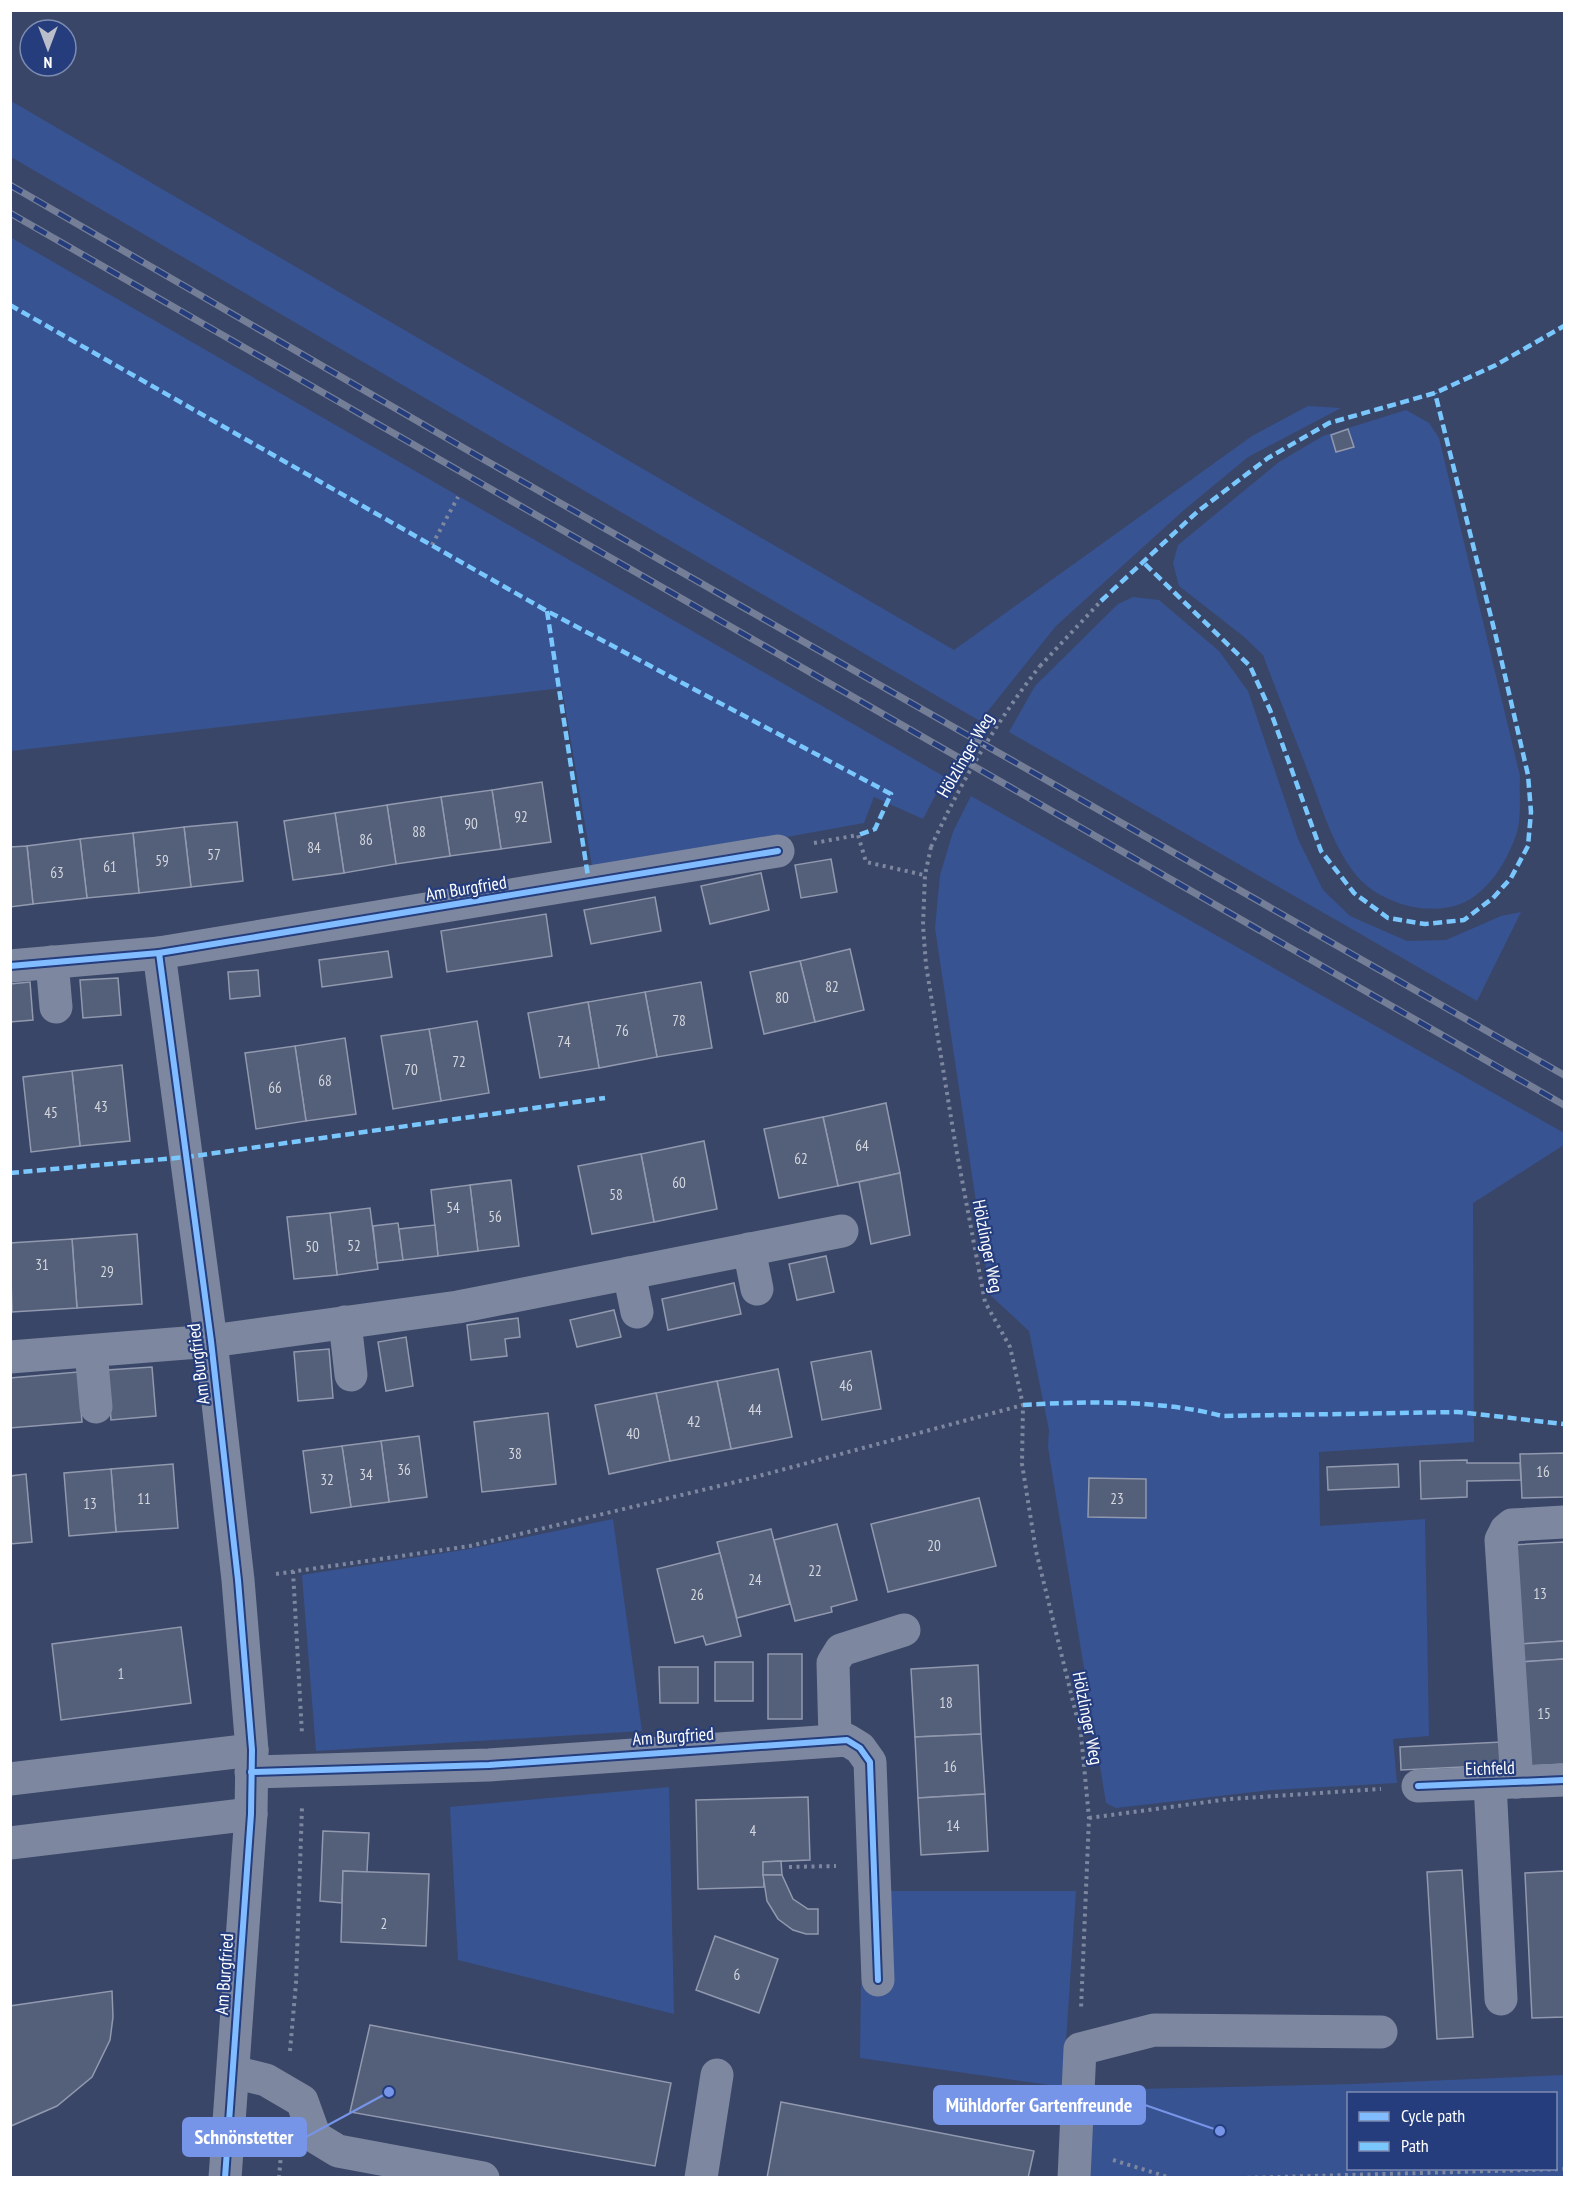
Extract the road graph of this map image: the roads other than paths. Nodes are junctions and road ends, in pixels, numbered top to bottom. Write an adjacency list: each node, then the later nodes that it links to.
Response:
1 (778, 851): 2 (street, Am Burgfried)
2 (159, 954): 3 (street, Am Burgfried); 12 (street, Am Burgfried)
3 (52, 962): 4 (street, Am Burgfried); 5 (street)
4 (10, 966)
5 (56, 1007)
6 (842, 1231): 7 (street, Am Burgfried)
7 (749, 1249): 8 (street, Am Burgfried); 9 (street)
8 (629, 1273): 10 (street); 11 (street, Am Burgfried)
9 (757, 1289)
10 (637, 1312)
11 (345, 1323): 12 (street, Am Burgfried); 15 (street)
12 (211, 1341): 13 (street, Am Burgfried); 20 (street, Am Burgfried)
13 (91, 1351): 14 (street, Am Burgfried); 16 (street)
14 (10, 1357)
15 (351, 1375)
16 (96, 1407)
17 (1564, 1522): 23 (street)
18 (904, 1630): 19 (street)
19 (835, 1739): 20 (street, Am Burgfried); 27 (street, Am Burgfried)
20 (252, 1761): 21 (street, Am Burgfried); 25 (street, Am Burgfried)
21 (10, 1779)
22 (1564, 1780): 23 (street, Eichfeld)
23 (1503, 1783): 24 (street, Eichfeld); 28 (street)
24 (1418, 1786)
25 (250, 1814): 26 (street); 30 (street, Am Burgfried)
26 (10, 1843)
27 (878, 1980)
28 (1501, 1999)
29 (1381, 2031): 32 (street)
30 (232, 2072): 33 (street, Am Burgfried); 34 (street)
31 (717, 2075): 35 (street)
32 (1075, 2163)
33 (225, 2178)
34 (483, 2178)
35 (701, 2178)

